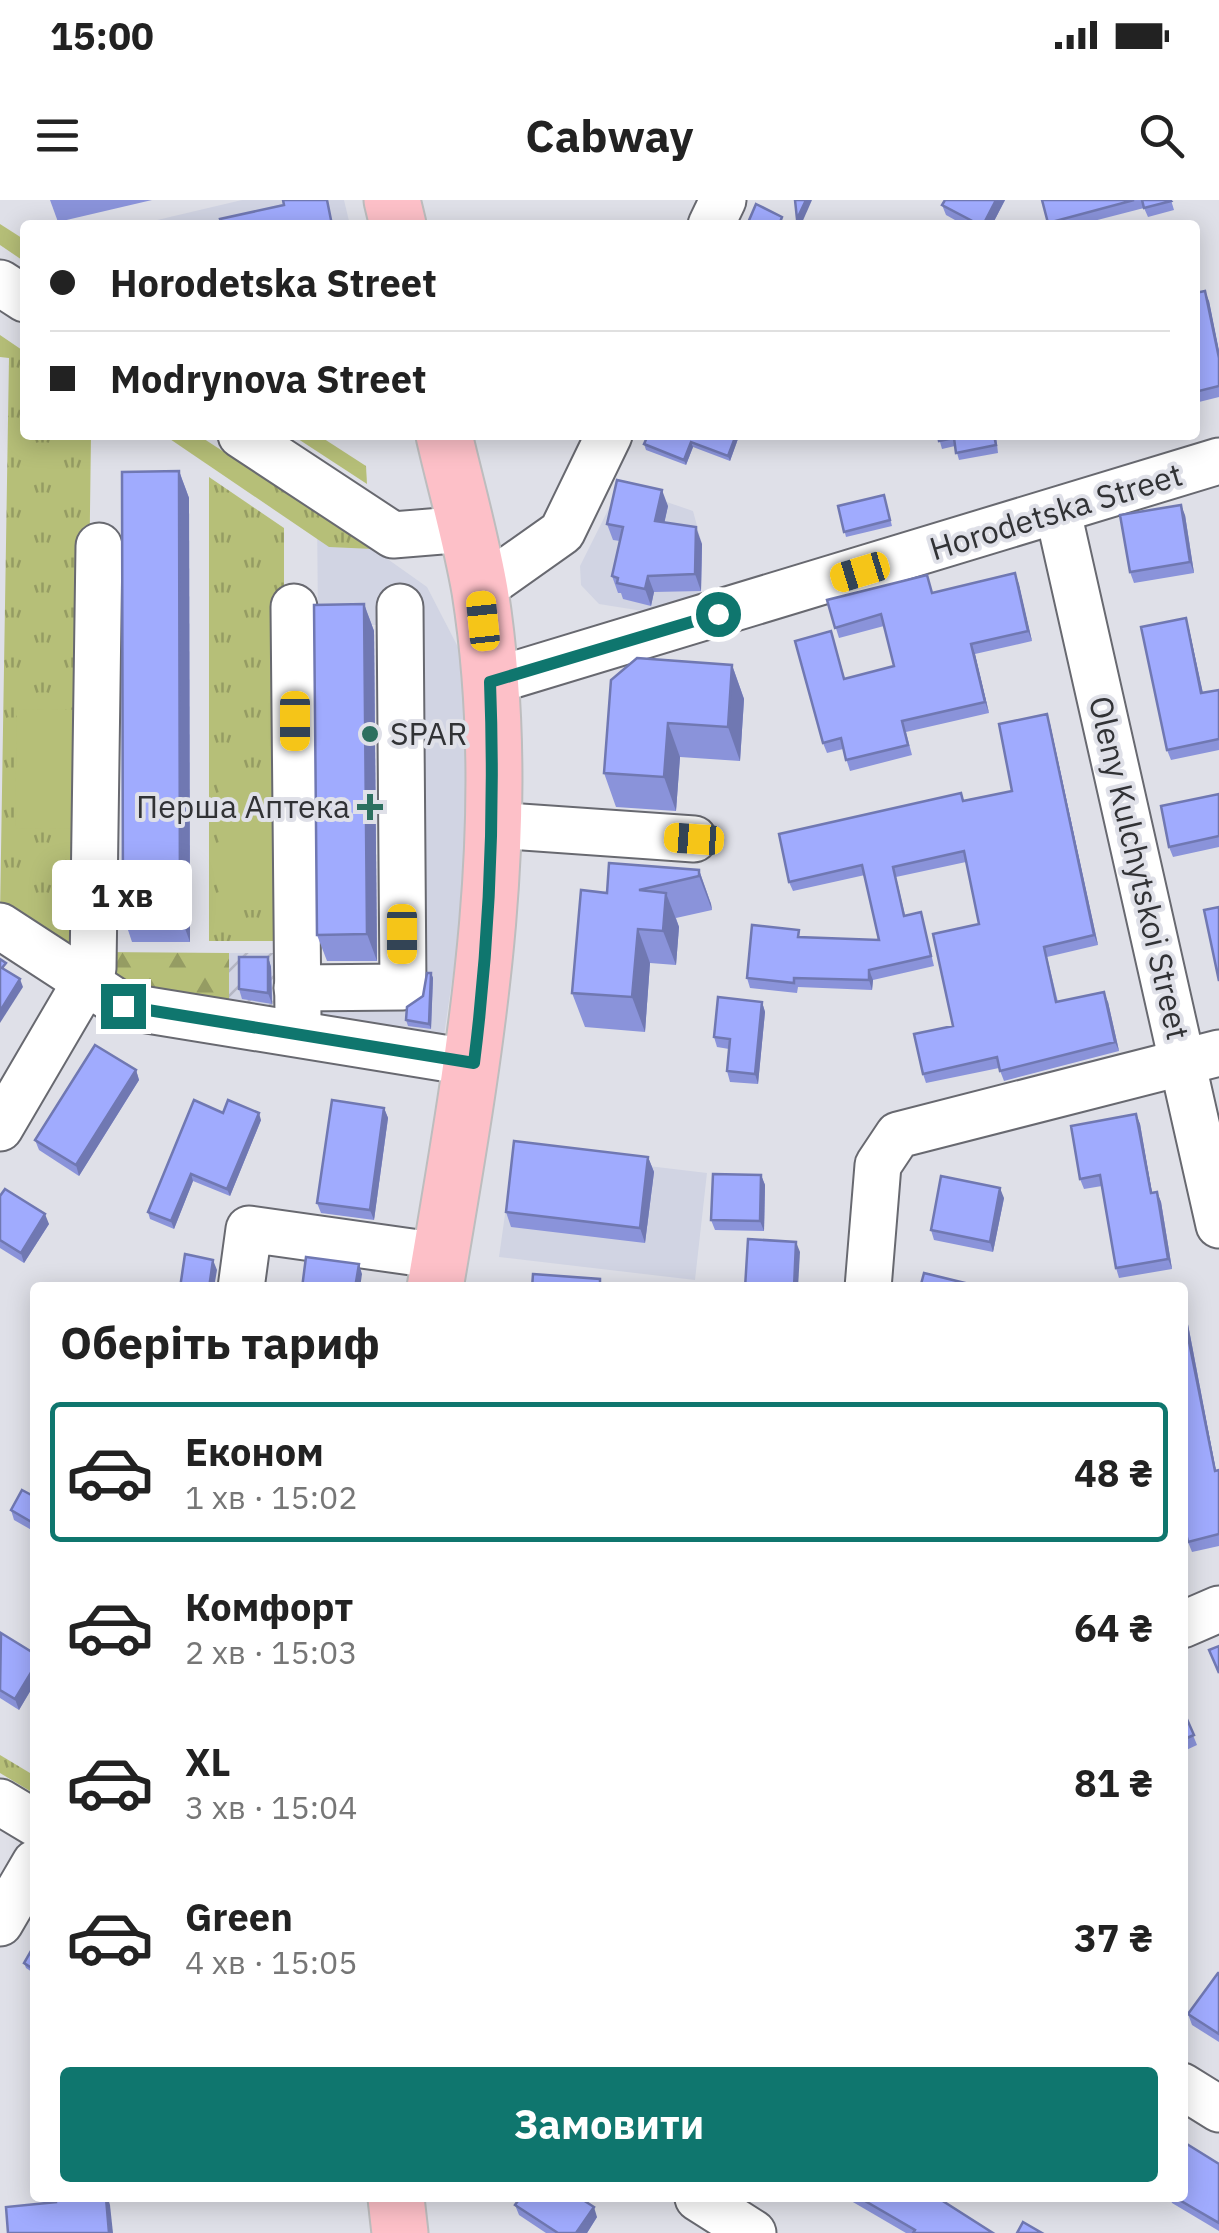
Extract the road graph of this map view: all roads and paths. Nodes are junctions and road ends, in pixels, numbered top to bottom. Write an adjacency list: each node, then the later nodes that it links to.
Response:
1 (248, 440): 6 (street)
2 (445, 440): 6 (main road)
3 (607, 440): 8 (street)
4 (1219, 462): 5 (street, Horodetska Street)
5 (1058, 512): 11 (street, Horodetska Street); 18 (street, Oleny Kulchytskoi Street)
6 (466, 529): 8 (main road)
7 (99, 546): 15 (street)
8 (480, 590): 11 (main road)
9 (294, 606): 16 (street)
10 (400, 607): 16 (street)
11 (490, 682): 12 (main road)
12 (494, 825): 13 (street); 19 (main road)
13 (694, 839)
14 (0, 926): 15 (street)
15 (87, 983): 17 (street); 20 (street)
16 (298, 988): 17 (street)
17 (298, 1036): 19 (street)
18 (1201, 1057): 21 (street, Oleny Kulchytskoi Street); 24 (street)
19 (474, 1063): 22 (main road)
20 (0, 1128)
21 (1219, 1225)
22 (438, 1272): 23 (street)
23 (242, 1282)
24 (868, 1282)
25 (1219, 1610): 26 (street)
26 (1188, 1623)
27 (0, 1802): 28 (street)
28 (30, 1820)
29 (30, 1872): 30 (street)
30 (0, 1923)
31 (1188, 2090): 32 (street)
32 (1219, 2109)
33 (396, 2202): 35 (main road)
34 (704, 2202): 36 (street)
35 (400, 2233)
36 (753, 2233)

